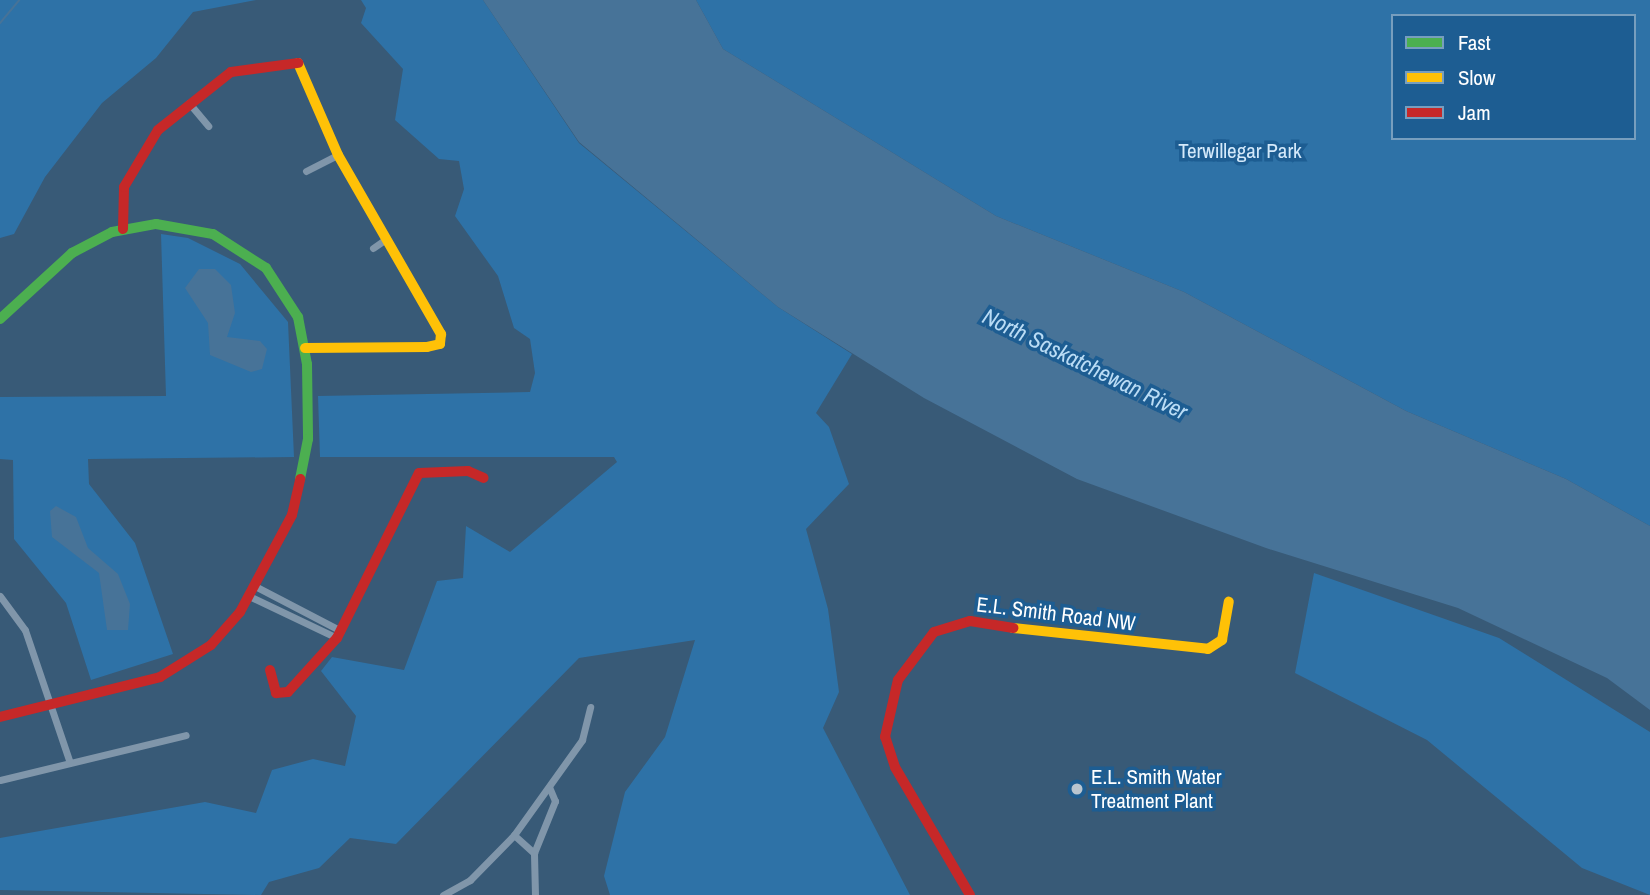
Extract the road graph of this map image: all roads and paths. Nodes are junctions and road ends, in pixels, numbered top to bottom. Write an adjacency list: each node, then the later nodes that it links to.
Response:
1 (189, 103): 2 (street); 3 (street); 5 (street)
2 (208, 126)
3 (338, 155): 4 (street); 6 (street)
4 (306, 171)
5 (123, 229): 8 (street); 9 (street)
6 (386, 239): 7 (street); 9 (street)
7 (373, 248)
8 (0, 319)
9 (305, 348): 11 (street)
10 (484, 478): 14 (street)
11 (252, 591): 14 (street); 16 (street)
12 (0, 596): 16 (street)
13 (1229, 602): 27 (street, E.L. Smith Road NW)
14 (339, 634): 15 (street)
15 (270, 670)
16 (54, 704): 18 (street); 20 (street)
17 (590, 707): 22 (street)
18 (0, 718)
19 (186, 735): 20 (street)
20 (70, 763): 21 (street)
21 (0, 780)
22 (549, 787): 23 (street); 24 (street)
23 (514, 835): 24 (street); 25 (street)
24 (534, 853): 26 (street)
25 (443, 895)
26 (535, 895)
27 (970, 895)

